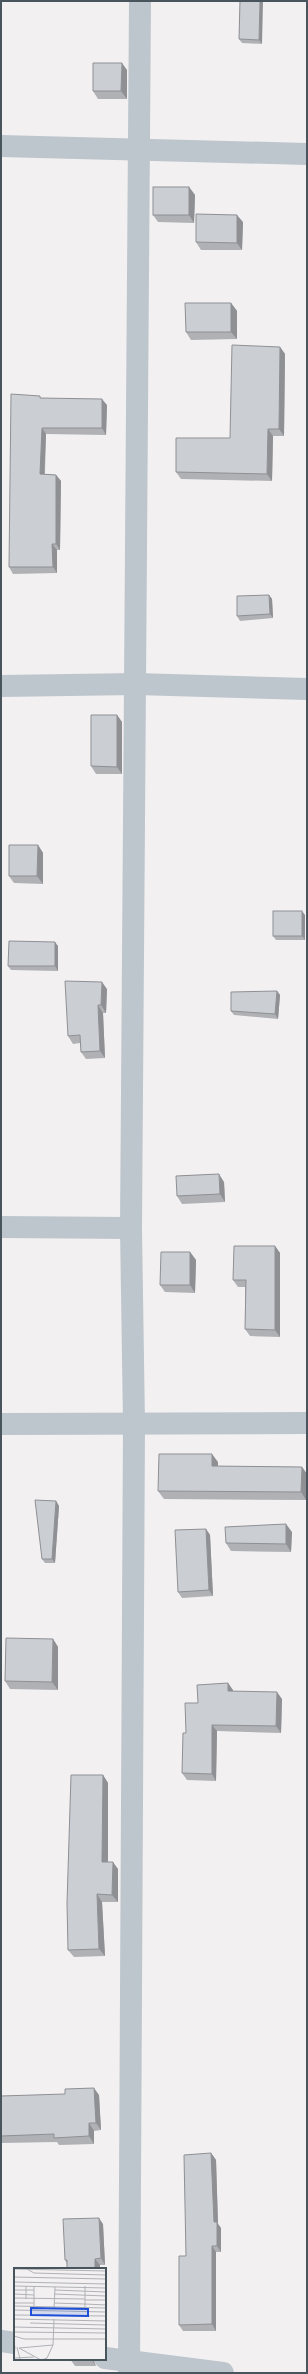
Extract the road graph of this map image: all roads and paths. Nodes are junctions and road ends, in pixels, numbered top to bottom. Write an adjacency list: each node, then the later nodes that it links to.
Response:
1 (140, 1): 3 (street)
2 (1, 146): 3 (street)
3 (139, 150): 4 (street); 5 (street)
4 (307, 154)
5 (136, 684): 6 (street); 7 (street); 9 (street)
6 (1, 686)
7 (307, 689)
8 (1, 1227): 9 (street)
9 (131, 1228): 12 (street)
10 (307, 1423): 12 (street)
11 (1, 1424): 12 (street)
12 (134, 1424): 16 (street)
13 (1, 2341): 14 (street)
14 (14, 2343)
15 (106, 2358): 16 (street)
16 (129, 2367): 17 (street)
17 (223, 2373)

